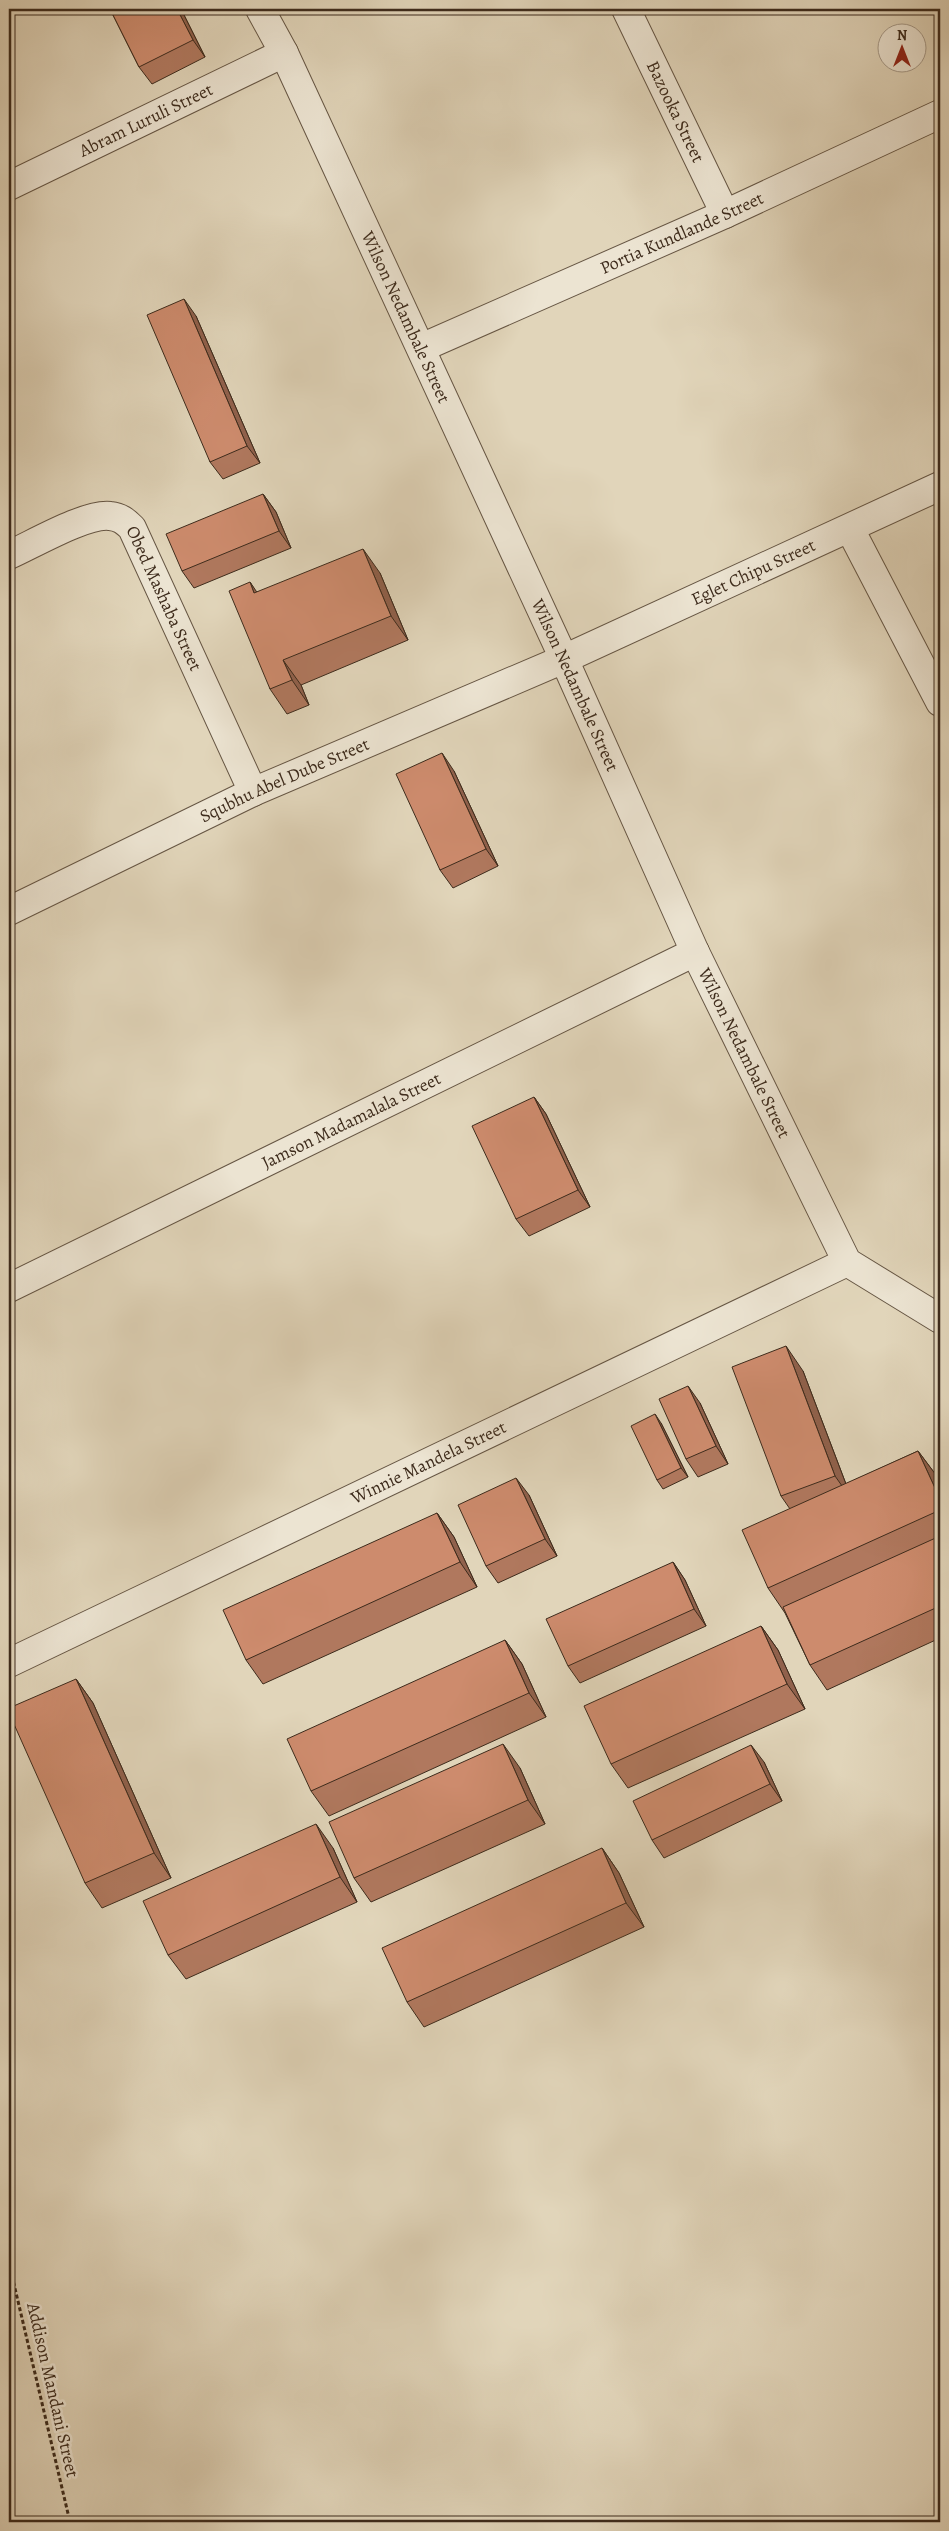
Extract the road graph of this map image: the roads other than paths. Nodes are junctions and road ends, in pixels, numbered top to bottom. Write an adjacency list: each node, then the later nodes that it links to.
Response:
1 (260, 9): 3 (street, Wilson Nedambale Street)
2 (626, 9): 6 (street, Bazooka Street)
3 (284, 53): 5 (street, Abram Luruli Street); 7 (street, Wilson Nedambale Street)
4 (940, 114): 6 (street, Portia Kundlande Street)
5 (9, 186)
6 (725, 214): 7 (street, Portia Kundlande Street)
7 (421, 348): 11 (street, Wilson Nedambale Street)
8 (940, 486): 9 (street, Eglet Chipu Street)
9 (850, 529): 11 (street, Eglet Chipu Street); 12 (street)
10 (9, 555): 13 (street, Obed Mashaba Street)
11 (564, 659): 13 (street, Squbhu Abel Dube Street); 15 (street, Wilson Nedambale Street)
12 (940, 702)
13 (253, 792): 14 (street, Squbhu Abel Dube Street)
14 (9, 911)
15 (695, 952): 16 (street, Wilson Nedambale Street); 17 (street, Jamson Madamalala Street)
16 (847, 1262): 18 (street); 19 (street, Winnie Mandela Street)
17 (9, 1288)
18 (940, 1319)
19 (9, 1663)

